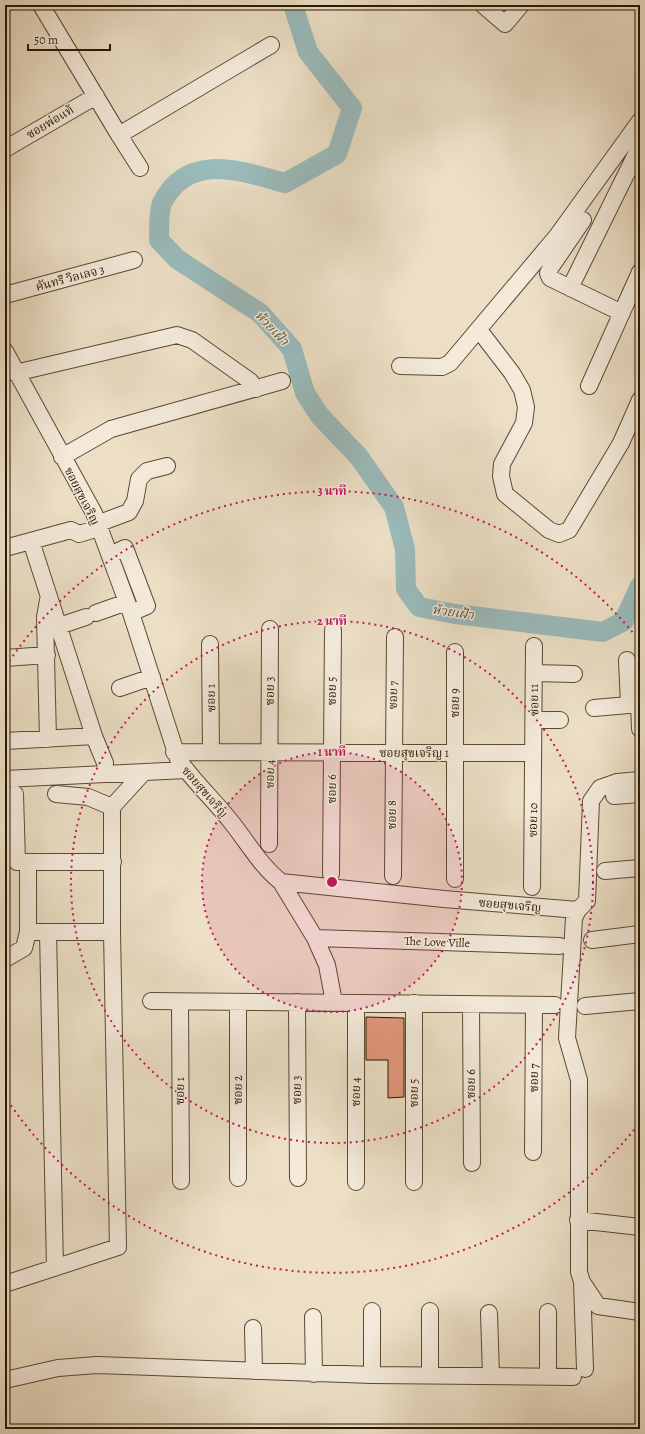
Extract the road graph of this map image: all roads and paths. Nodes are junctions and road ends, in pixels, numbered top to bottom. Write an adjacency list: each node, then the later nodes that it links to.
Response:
1 (41, 5): 5 (street)
2 (483, 5): 3 (street)
3 (521, 5)
4 (271, 45): 7 (street)
5 (96, 96): 7 (street); 9 (street, ซอยพ่อแท้)
6 (640, 121): 17 (street)
7 (119, 135): 10 (street)
8 (640, 146): 14 (street)
9 (5, 149)
10 (140, 168)
11 (583, 220): 14 (street)
12 (134, 260): 15 (street, คันทรี วิลเลจ 3)
13 (640, 272): 16 (street)
14 (570, 288): 16 (street)
15 (5, 295)
16 (622, 313): 22 (street)
17 (479, 330): 19 (street); 24 (street)
18 (5, 351): 20 (street, ซอยสุขเจริญ)
19 (400, 366)
20 (16, 373): 23 (street); 25 (street, ซอยสุขเจริญ)
21 (282, 381): 23 (street)
22 (589, 386)
23 (256, 389): 25 (street)
24 (640, 400)
25 (62, 457): 27 (street, ซอยสุขเจริญ)
26 (167, 466): 27 (street)
27 (97, 523): 28 (street); 31 (street, ซอยสุขเจริญ)
28 (31, 541): 29 (street); 30 (street)
29 (5, 548)
30 (48, 595): 32 (street); 39 (street)
31 (129, 607): 32 (street); 44 (street, ซอยสุขเจริญ)
32 (59, 626): 51 (street)
33 (270, 629): 56 (street, ซอย 3)
34 (333, 630): 57 (street, ซอย 5)
35 (394, 637): 58 (street, ซอย 7)
36 (210, 644): 55 (street, ซอย 1)
37 (534, 646): 42 (street, ซอย 11)
38 (455, 652): 59 (street, ซอย 9)
39 (47, 655): 40 (street); 52 (street)
40 (5, 658)
41 (626, 660): 46 (street)
42 (534, 673): 43 (street); 48 (street, ซอย 11)
43 (574, 674)
44 (152, 676): 45 (street); 54 (street, ซอยสุขเจริญ)
45 (120, 688)
46 (636, 704): 47 (street); 50 (street)
47 (594, 708)
48 (534, 720): 49 (street); 60 (street, ซอย 11)
49 (560, 720)
50 (640, 729)
51 (94, 736): 52 (street); 61 (street)
52 (48, 739): 53 (street)
53 (5, 741)
54 (174, 752): 55 (street, ซอยสุขเจริญ 1); 62 (street, ซอยสุขเจริญ)
55 (212, 752): 56 (street, ซอยสุขเจริญ 1)
56 (270, 752): 57 (street, ซอยสุขเจริญ 1); 72 (street, ซอย 4)
57 (332, 752): 58 (street, ซอยสุขเจริญ 1); 77 (street, ซอย 6)
58 (392, 753): 59 (street, ซอยสุขเจริญ 1); 78 (street, ซอย 8)
59 (455, 753): 60 (street, ซอยสุขเจริญ 1); 79 (street)
60 (533, 754): 81 (street, ซอย 10)
61 (105, 763)
62 (185, 770): 64 (street); 80 (street, ซอยสุขเจริญ)
63 (125, 772): 64 (street); 65 (street); 71 (street)
64 (144, 772): 71 (street)
65 (5, 779)
66 (640, 780): 82 (street)
67 (15, 794): 73 (street)
68 (56, 794): 71 (street)
69 (640, 794): 70 (street)
70 (614, 796)
71 (112, 807): 74 (street)
72 (269, 844)
73 (28, 862): 74 (street); 83 (street)
74 (113, 862): 85 (street)
75 (640, 868): 76 (street)
76 (605, 871)
77 (331, 874)
78 (393, 876)
79 (455, 879)
80 (281, 882): 82 (street, ซอยสุขเจริญ); 88 (street)
81 (532, 887)
82 (578, 910): 110 (street)
83 (28, 932): 84 (street); 90 (street)
84 (48, 932): 85 (street); 112 (street)
85 (112, 932): 112 (street)
86 (640, 934): 87 (street)
87 (592, 940)
88 (317, 944): 89 (street, The Love Ville); 96 (street)
89 (560, 946)
90 (5, 959)
91 (152, 1001): 93 (street)
92 (640, 1001): 102 (street)
93 (180, 1002): 94 (street); 107 (street, ซอย 1)
94 (238, 1002): 95 (street); 105 (street, ซอย 2)
95 (297, 1002): 96 (street); 106 (street, ซอย 3)
96 (334, 1002): 97 (street)
97 (356, 1003): 98 (street); 108 (street, ซอย 4)
98 (414, 1003): 99 (street); 109 (street, ซอย 5)
99 (471, 1004): 100 (street); 104 (street, ซอย 6)
100 (534, 1004): 101 (street); 103 (street, ซอย 7)
101 (555, 1005)
102 (586, 1006)
103 (533, 1152)
104 (472, 1164)
105 (238, 1178)
106 (298, 1178)
107 (181, 1181)
108 (356, 1182)
109 (414, 1182)
110 (578, 1220): 111 (street); 113 (street)
111 (640, 1228)
112 (55, 1268): 114 (street)
113 (582, 1282): 118 (street); 127 (street)
114 (5, 1284)
115 (372, 1311): 124 (street)
116 (430, 1311): 125 (street)
117 (548, 1312): 127 (street)
118 (640, 1312)
119 (489, 1313): 126 (street)
120 (313, 1317): 123 (street)
121 (253, 1328): 122 (street)
122 (254, 1371): 123 (street); 128 (street)
123 (314, 1374): 124 (street)
124 (372, 1375): 125 (street)
125 (430, 1375): 126 (street)
126 (491, 1376): 127 (street)
127 (548, 1376)
128 (5, 1380)

